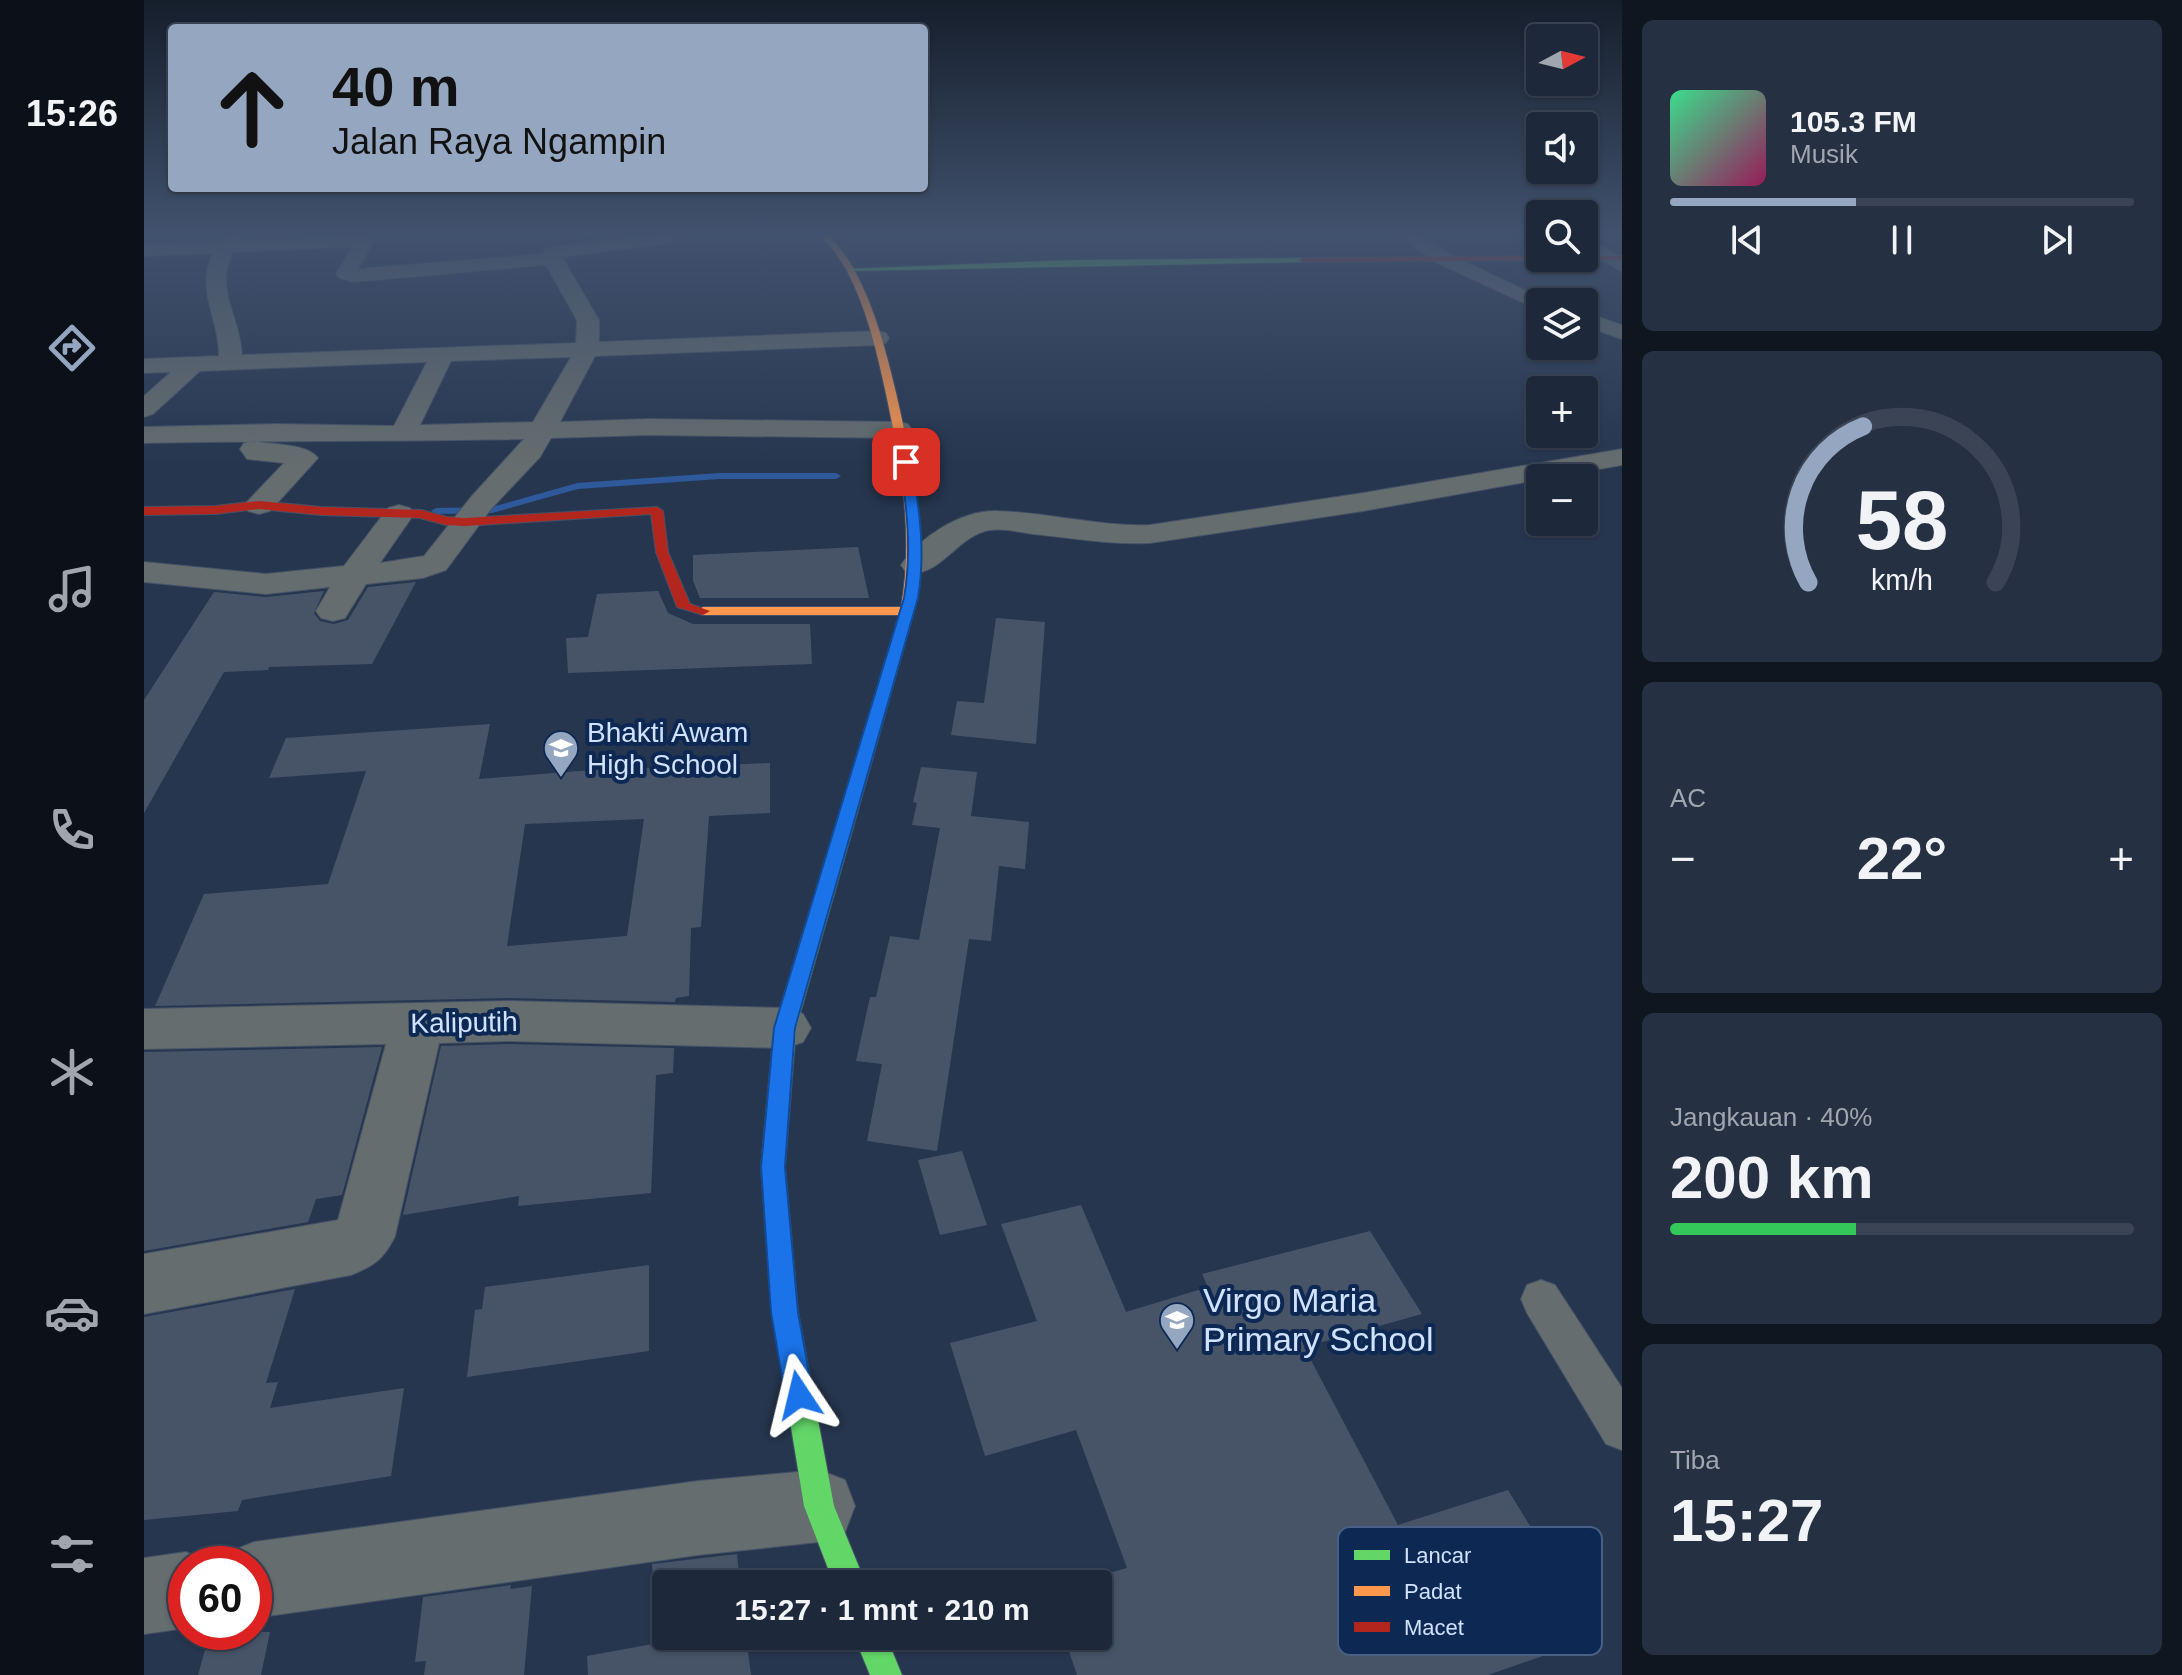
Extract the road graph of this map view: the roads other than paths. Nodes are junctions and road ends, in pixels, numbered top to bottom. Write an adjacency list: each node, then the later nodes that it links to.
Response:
1 (221, 309): 9 (street)
2 (582, 309): 7 (street)
3 (866, 309): 6 (street)
4 (1598, 324): 5 (street)
5 (1622, 332)
6 (878, 338): 7 (street); 14 (street)
7 (587, 349): 8 (street); 13 (street)
8 (442, 355): 9 (street); 16 (street)
9 (231, 364): 10 (street)
10 (193, 365): 11 (street); 12 (street)
11 (144, 366)
12 (144, 409)
13 (544, 429): 14 (street); 16 (street); 21 (street)
14 (899, 430): 23 (street)
15 (269, 433): 16 (street); 17 (street); 19 (street)
16 (403, 434)
17 (144, 435)
18 (1622, 457): 23 (street)
19 (263, 500): 20 (street); 22 (street)
20 (144, 511)
21 (473, 512): 22 (street); 25 (street); 27 (street)
22 (399, 514): 25 (street)
23 (917, 565): 27 (street)
24 (144, 572): 25 (street)
25 (355, 574): 26 (street)
26 (333, 611)
27 (907, 611): 29 (street)
28 (418, 1023): 29 (street, Kaliputih); 30 (street, Kaliputih); 31 (street)
29 (785, 1028): 34 (street)
30 (144, 1029)
31 (144, 1284)
32 (1541, 1299): 33 (lane)
33 (1622, 1428)
34 (819, 1506): 35 (street); 36 (street)
35 (844, 1570)
36 (272, 1577)
37 (168, 1593): 38 (street)
38 (144, 1596)
39 (876, 1650): 40 (street)
40 (886, 1675)

